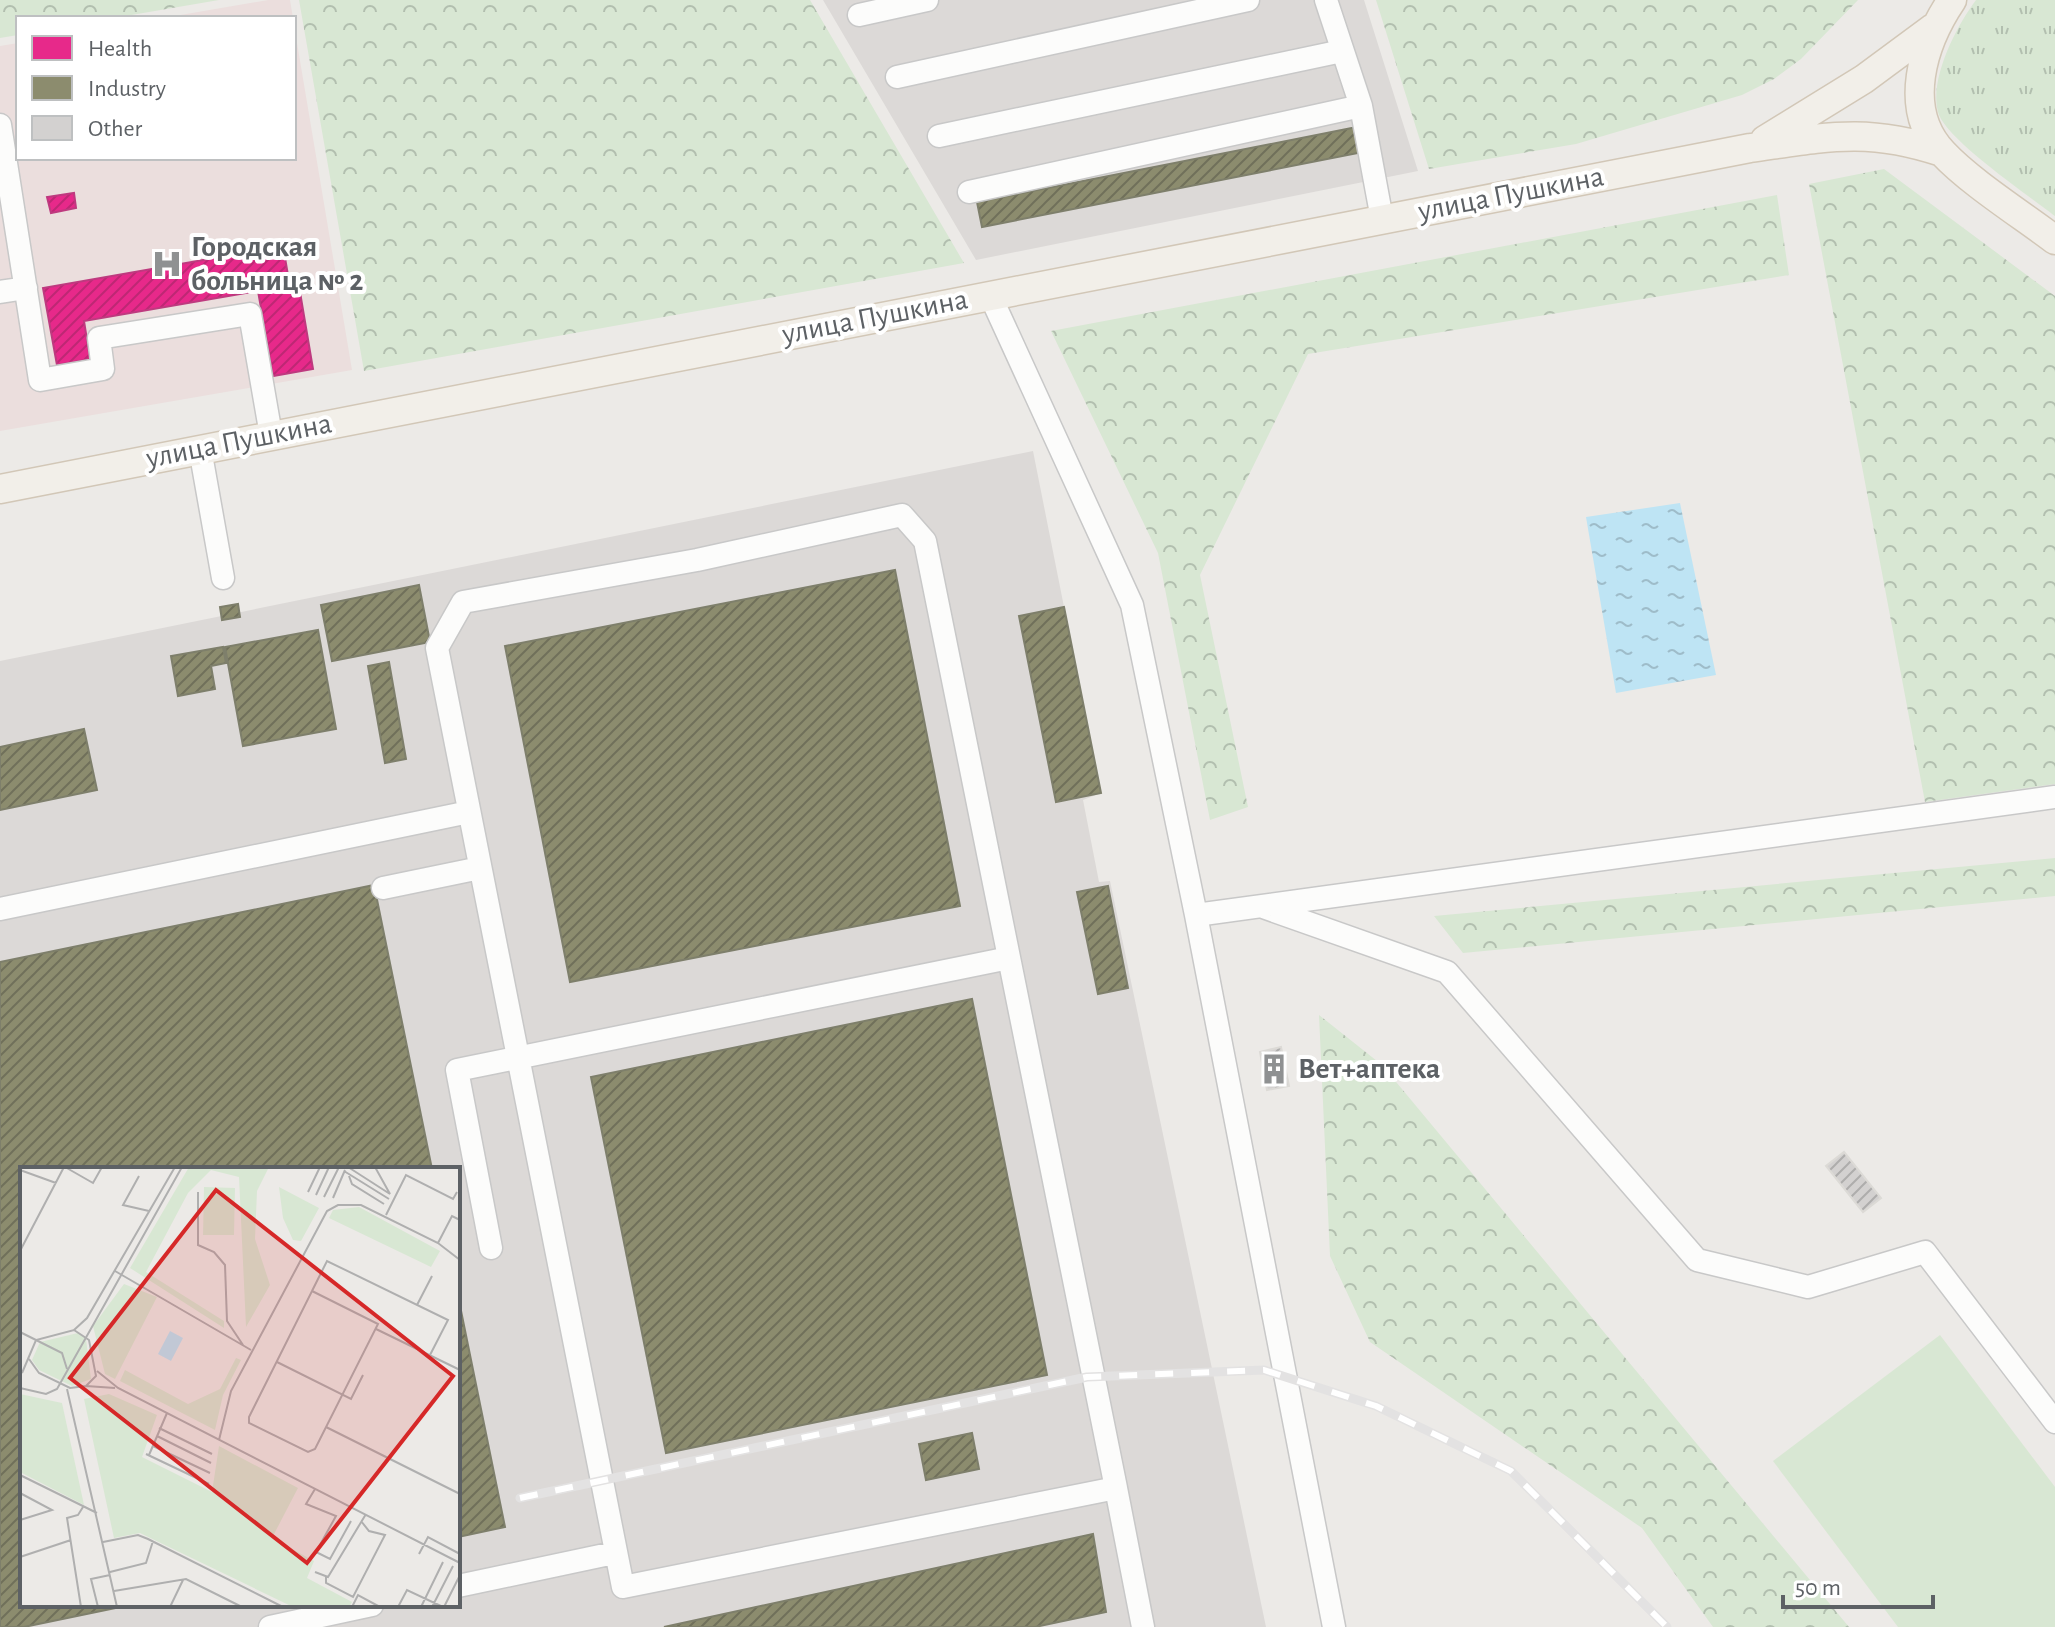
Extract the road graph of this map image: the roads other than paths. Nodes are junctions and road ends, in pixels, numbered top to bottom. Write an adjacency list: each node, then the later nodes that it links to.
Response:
1 (927, 0): 5 (lane)
2 (1248, 0): 8 (lane)
3 (1326, 0): 7 (lane)
4 (1952, 0): 6 (main road, улица Пушкина)
5 (859, 15)
6 (1933, 28): 12 (main road, улица Пушкина); 13 (main road, улица Пушкина)
7 (1342, 51): 9 (lane); 11 (lane)
8 (897, 77)
9 (1361, 106): 14 (lane); 15 (lane)
10 (0, 125): 17 (lane)
11 (939, 136)
12 (1750, 148): 13 (main road, улица Пушкина); 15 (main road, улица Пушкина)
13 (1942, 152): 16 (main road, улица Пушкина)
14 (969, 192)
15 (1382, 219): 19 (main road, улица Пушкина)
16 (2055, 240)
17 (26, 288): 18 (lane); 20 (lane)
18 (0, 292)
19 (990, 295): 20 (main road, улица Пушкина); 30 (lane)
20 (271, 435): 21 (main road, улица Пушкина)
21 (200, 449): 22 (main road, улица Пушкина); 23 (lane)
22 (0, 489)
23 (223, 578)
24 (2055, 797): 28 (lane)
25 (469, 812): 26 (lane); 29 (lane); 31 (lane)
26 (480, 868): 27 (lane); 32 (lane)
27 (383, 888)
28 (1263, 907): 30 (lane); 34 (lane)
29 (0, 909)
30 (1196, 915): 41 (lane)
31 (1009, 958): 32 (lane); 35 (lane)
32 (517, 1058): 33 (lane); 36 (lane)
33 (491, 1248)
34 (2055, 1422)
35 (1116, 1488): 36 (lane); 40 (lane)
36 (614, 1553): 37 (lane)
37 (460, 1586)
38 (363, 1607): 39 (lane)
39 (270, 1627)
40 (1143, 1627)
41 (1334, 1627)

